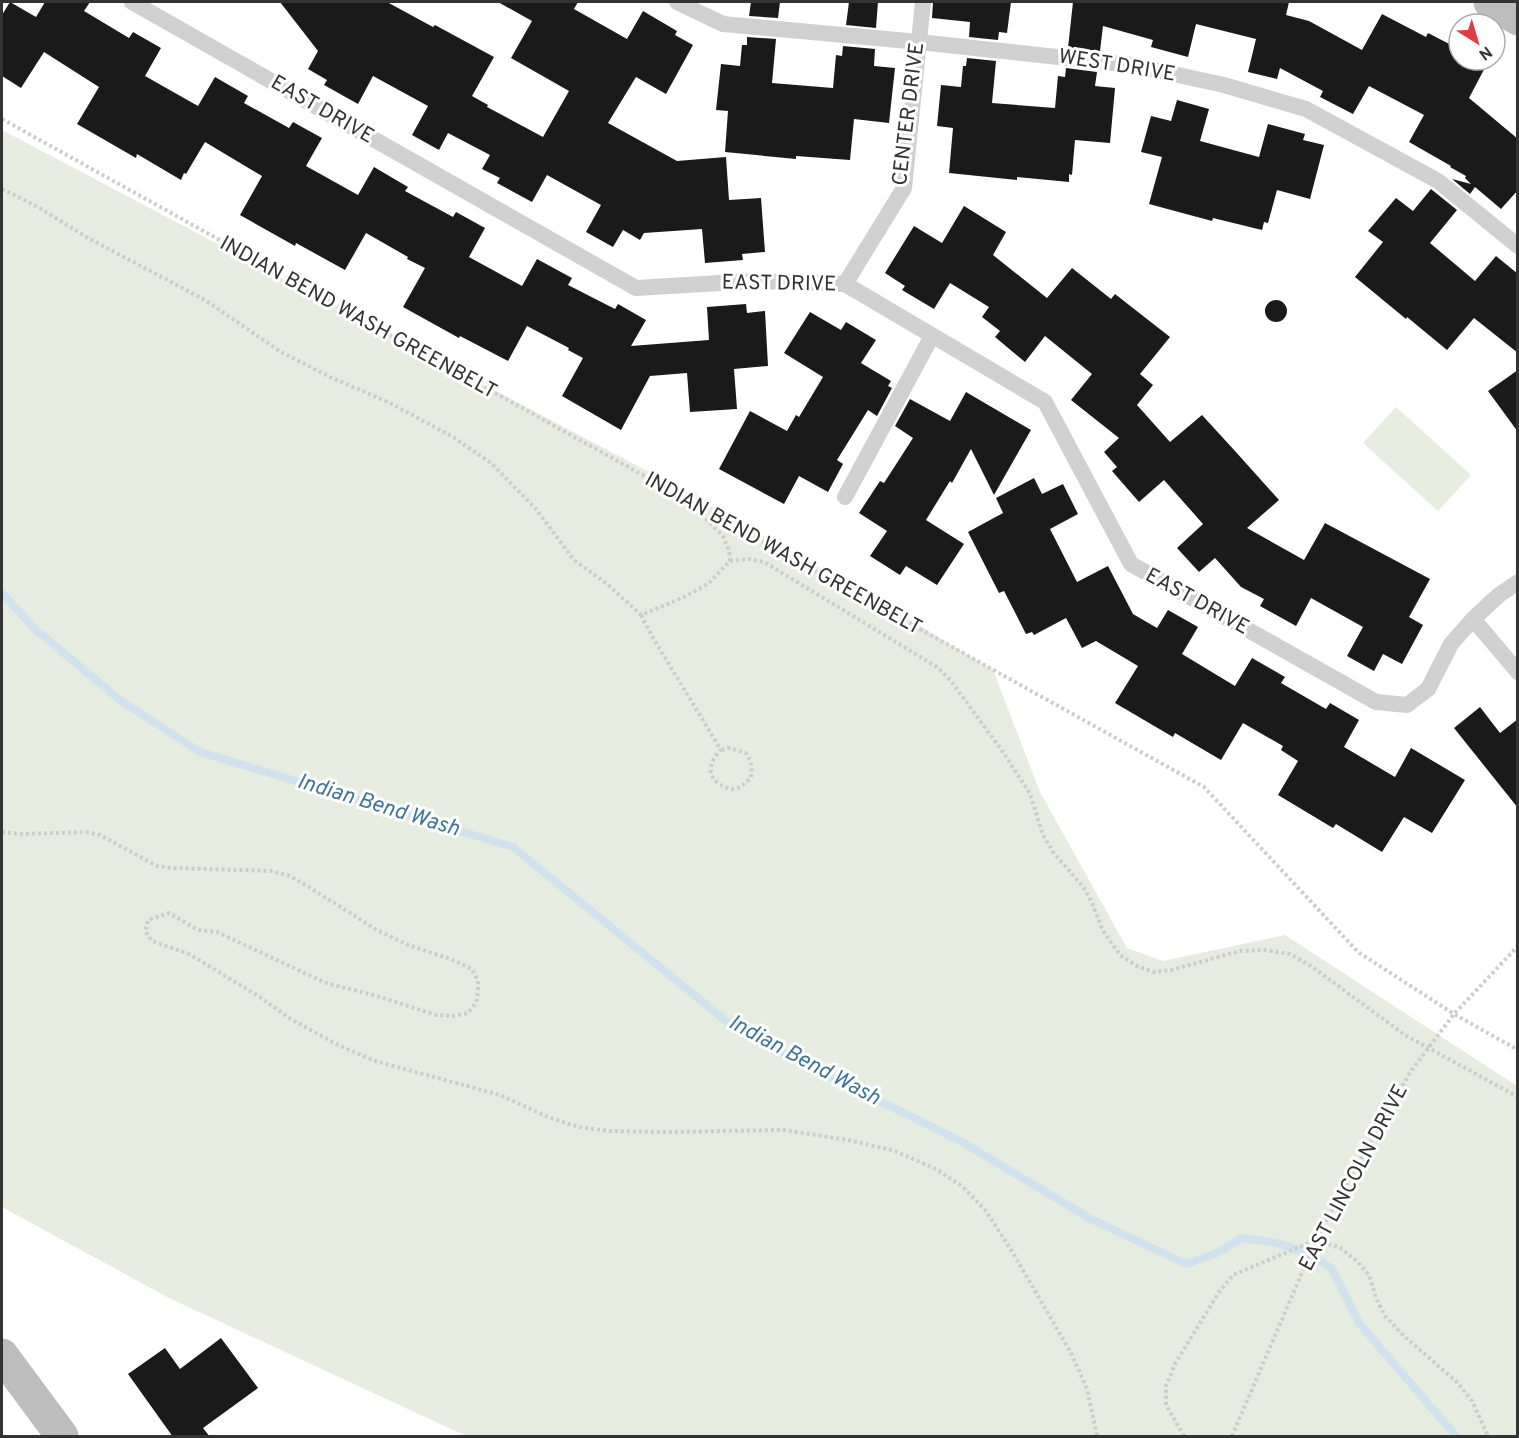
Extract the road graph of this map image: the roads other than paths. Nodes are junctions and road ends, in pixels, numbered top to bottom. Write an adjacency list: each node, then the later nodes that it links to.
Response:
1 (133, 2): 8 (lane, EAST DRIVE)
2 (677, 2): 6 (lane, WEST DRIVE)
3 (923, 2): 6 (lane, CENTER DRIVE)
4 (1490, 2): 5 (main road)
5 (1518, 19)
6 (919, 42): 7 (lane, WEST DRIVE); 8 (lane, CENTER DRIVE)
7 (1518, 246)
8 (845, 284): 9 (lane, EAST DRIVE)
9 (933, 336): 10 (lane); 12 (lane, EAST DRIVE)
10 (845, 497)
11 (1518, 582): 12 (lane)
12 (1473, 619): 13 (lane)
13 (1518, 672)
14 (2, 1355): 15 (main road)
15 (62, 1437)

